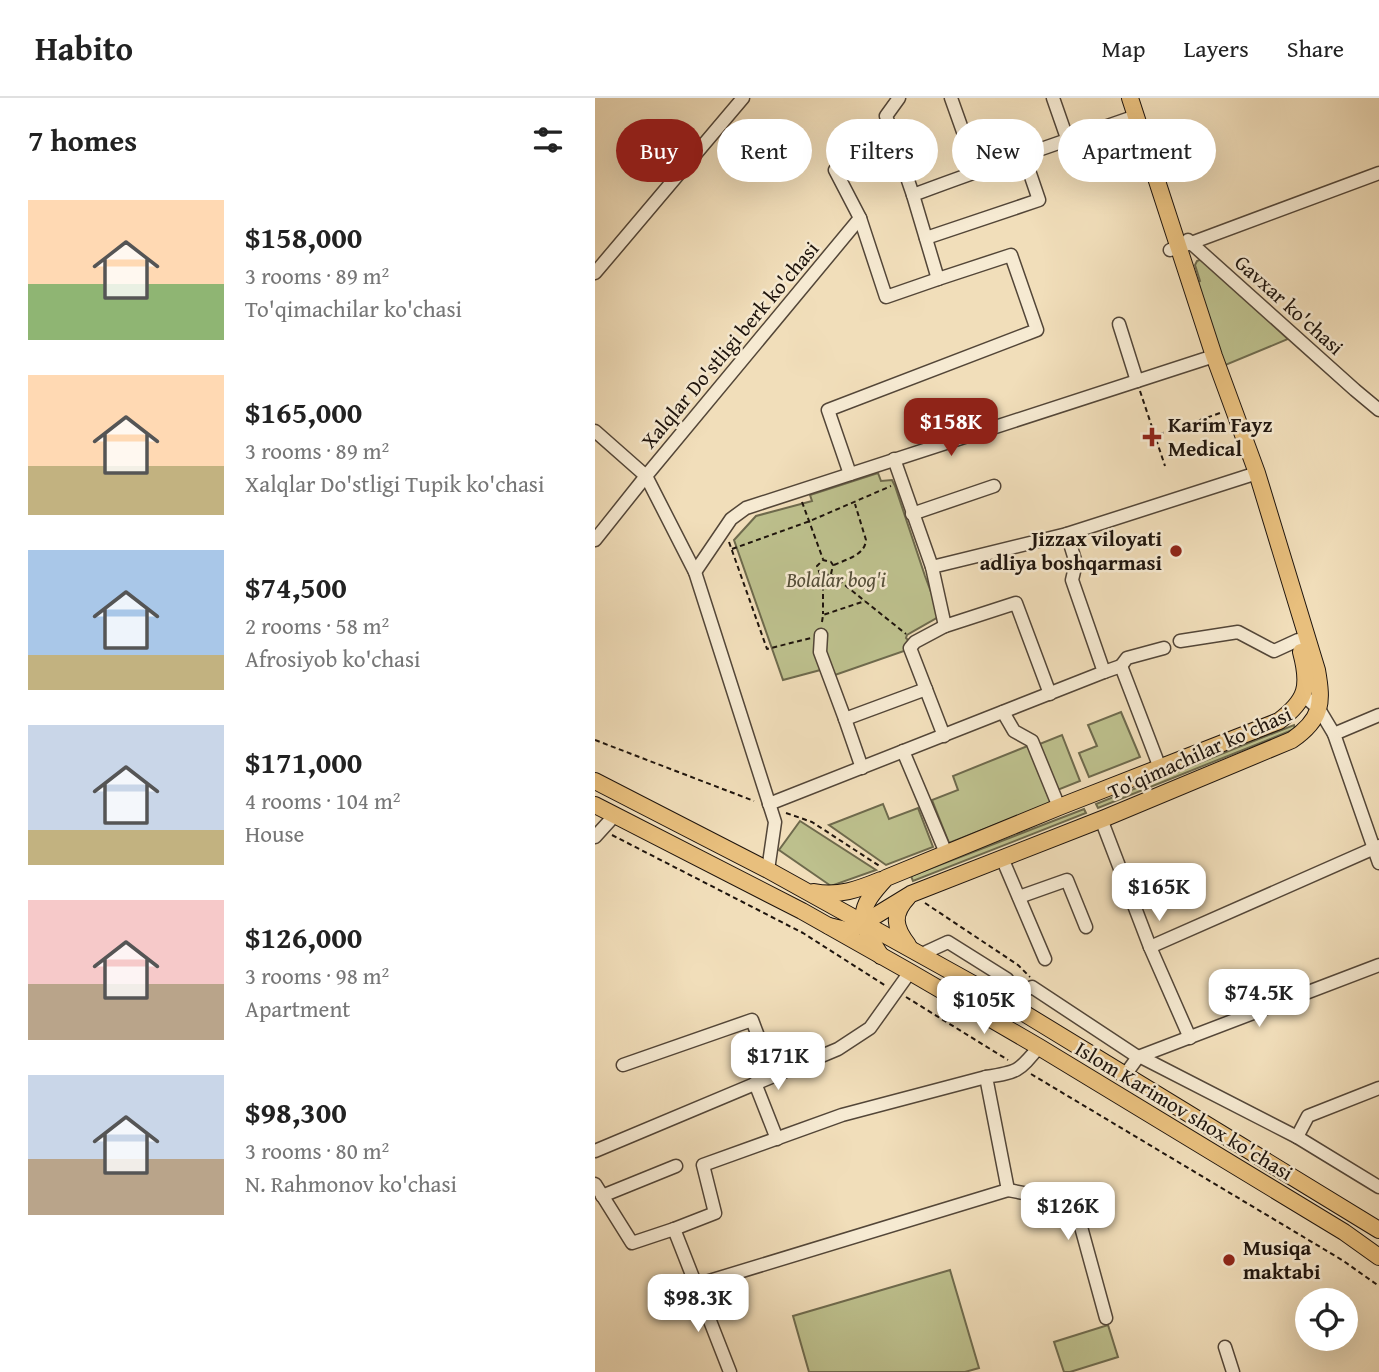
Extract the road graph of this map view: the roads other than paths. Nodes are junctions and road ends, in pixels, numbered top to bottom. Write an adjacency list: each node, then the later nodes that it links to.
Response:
1 (743, 98): 18 (street)
2 (899, 98): 14 (street)
3 (951, 98): 8 (street)
4 (1052, 98): 9 (street)
5 (1119, 98): 7 (main road, To'qimachilar ko'chasi)
6 (1130, 98): 7 (main road, To'qimachilar ko'chasi)
7 (1131, 118): 17 (main road, To'qimachilar ko'chasi); 17 (main road, To'qimachilar ko'chasi)
8 (958, 119)
9 (1060, 119)
10 (1379, 173): 17 (street)
11 (952, 180): 14 (street)
12 (841, 182): 15 (street)
13 (1033, 182): 16 (street)
14 (913, 195): 16 (street)
15 (860, 218): 19 (street); 27 (street, Xalqlar Do'stligi berk ko'chasi)
16 (926, 238): 19 (street)
17 (1180, 247): 21 (main road, To'qimachilar ko'chasi); 23 (street, Gavxar ko'chasi)
18 (595, 273)
19 (939, 279): 26 (street)
20 (1119, 324): 22 (street)
21 (1211, 357): 22 (street); 28 (main road, To'qimachilar ko'chasi); 28 (main road, To'qimachilar ko'chasi)
22 (1137, 381): 25 (street)
23 (1379, 410)
24 (595, 431): 27 (street)
25 (894, 459): 26 (street); 30 (street)
26 (850, 474): 34 (street)
27 (646, 475): 32 (street, Xalqlar Do'stligi berk ko'chasi); 34 (street)
28 (1252, 475): 31 (street); 37 (main road, To'qimachilar ko'chasi); 45 (main road, To'qimachilar ko'chasi)
29 (995, 486): 30 (street)
30 (912, 514): 33 (street)
31 (1067, 534): 33 (street); 41 (street)
32 (595, 540)
33 (932, 567): 35 (street)
34 (695, 572): 56 (street)
35 (946, 626): 42 (street); 43 (street)
36 (821, 635): 48 (street)
37 (1298, 640): 38 (street); 44 (main road, To'qimachilar ko'chasi)
38 (1180, 641)
39 (1164, 648): 40 (street)
40 (1121, 666): 41 (street); 53 (street)
41 (1104, 672): 43 (street)
42 (926, 689): 48 (street); 50 (street)
43 (1050, 694): 46 (street)
44 (1303, 695): 45 (street); 53 (main road, To'qimachilar ko'chasi)
45 (1319, 709): 49 (street); 60 (main road, To'qimachilar ko'chasi)
46 (1003, 712): 50 (street); 58 (street)
47 (1379, 715): 49 (street)
48 (845, 719): 52 (street)
49 (1334, 734): 62 (street)
50 (944, 736): 51 (street)
51 (903, 751): 52 (street); 63 (street)
52 (862, 768): 56 (street)
53 (1160, 768): 55 (main road, To'qimachilar ko'chasi)
54 (595, 781): 66 (main road, Islom Karimov shox ko'chasi)
55 (1094, 794): 58 (main road, To'qimachilar ko'chasi); 60 (main road)
56 (769, 804): 66 (street)
57 (595, 805): 59 (main road, Islom Karimov shox ko'chasi)
58 (1059, 807): 63 (main road, To'qimachilar ko'chasi)
59 (615, 815): 61 (street); 72 (main road, Islom Karimov shox ko'chasi)
60 (1103, 819): 64 (main road, To'qimachilar ko'chasi); 74 (street)
61 (598, 834)
62 (1376, 848): 65 (street); 74 (street)
63 (946, 853): 67 (main road, To'qimachilar ko'chasi)
64 (1002, 858): 69 (main road, To'qimachilar ko'chasi); 70 (street)
65 (1379, 863)
66 (768, 870): 68 (main road, Islom Karimov shox ko'chasi)
67 (886, 878): 68 (main road); 71 (main road, To'qimachilar ko'chasi)
68 (805, 891): 71 (main road, Islom Karimov shox ko'chasi)
69 (911, 894): 71 (main road, To'qimachilar ko'chasi); 75 (main road)
70 (1019, 897): 73 (street); 77 (street)
71 (865, 923): 72 (main road, To'qimachilar ko'chasi); 75 (main road, Islom Karimov shox ko'chasi); 76 (main road)
72 (829, 926): 76 (main road, Islom Karimov shox ko'chasi)
73 (1086, 927)
74 (1150, 947): 81 (street)
75 (916, 951): 80 (main road, Islom Karimov shox ko'chasi); 80 (street)
76 (881, 956): 79 (main road, Islom Karimov shox ko'chasi)
77 (1045, 959)
78 (1379, 965): 81 (street)
79 (910, 972): 82 (main road, Islom Karimov shox ko'chasi); 86 (street)
80 (1004, 1001): 83 (street); 85 (main road, Islom Karimov shox ko'chasi)
81 (1190, 1038): 83 (street)
82 (1039, 1047): 87 (street); 100 (main road, Islom Karimov shox ko'chasi)
83 (1139, 1057): 85 (street); 90 (street)
84 (623, 1065): 86 (street)
85 (1125, 1074): 99 (main road, Islom Karimov shox ko'chasi)
86 (773, 1076): 88 (street)
87 (986, 1077): 91 (street); 96 (street)
88 (755, 1083): 91 (street); 92 (street)
89 (1379, 1088): 90 (street)
90 (1297, 1138): 95 (street)
91 (777, 1139): 98 (street)
92 (595, 1150)
93 (676, 1166): 97 (street)
94 (595, 1185): 97 (street)
95 (1379, 1187)
96 (1008, 1190): 101 (street); 102 (street)
97 (602, 1196): 98 (street)
98 (674, 1228): 101 (street)
99 (1379, 1230)
100 (1379, 1257)
101 (696, 1285): 104 (street)
102 (1106, 1318)
103 (1225, 1347): 105 (street)
104 (730, 1372)
105 (1233, 1372)

